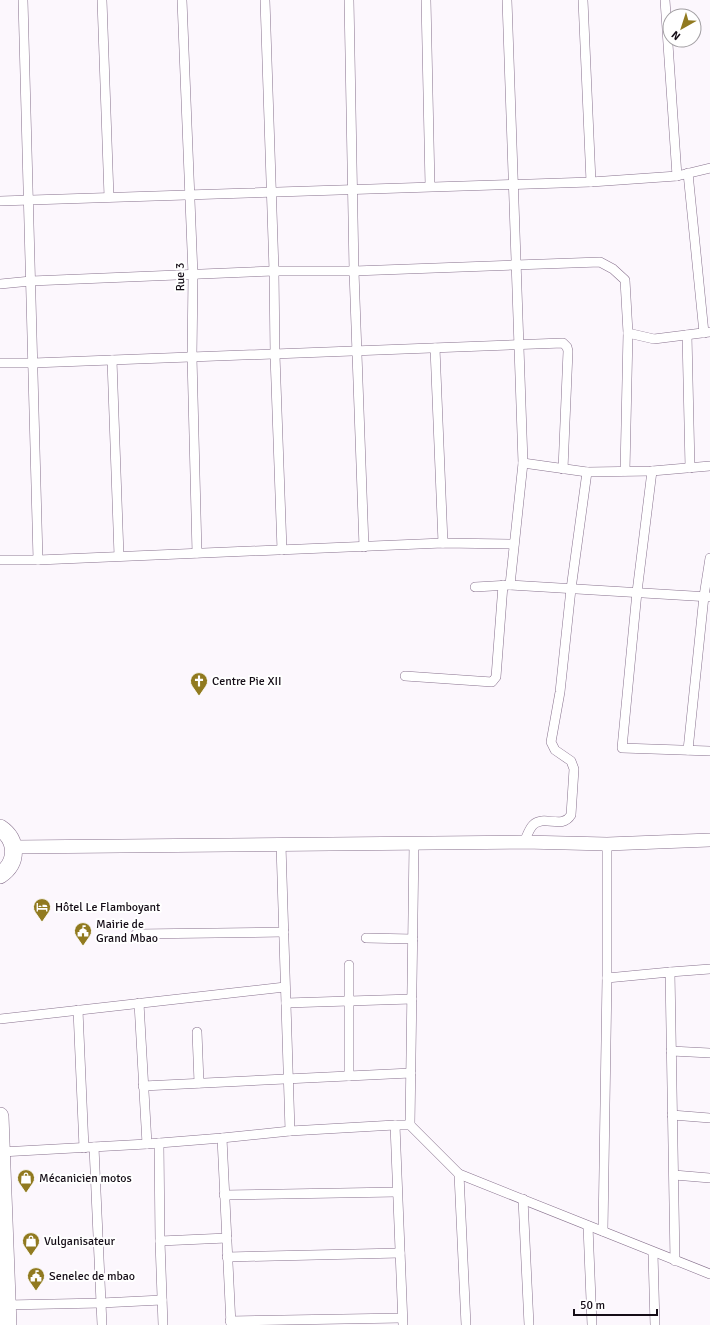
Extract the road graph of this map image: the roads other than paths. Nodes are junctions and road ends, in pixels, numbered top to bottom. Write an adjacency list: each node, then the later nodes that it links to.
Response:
1 (23, 0): 20 (street)
2 (102, 0): 19 (street)
3 (182, 0): 18 (street, Rue 3)
4 (265, 0): 17 (street)
5 (349, 0): 16 (street)
6 (426, 0): 15 (street)
7 (507, 0): 14 (street)
8 (583, 0): 13 (street)
9 (665, 0): 12 (street)
10 (710, 168): 11 (street)
11 (688, 172): 12 (street); 28 (street)
12 (677, 176): 13 (street)
13 (591, 182): 14 (street)
14 (513, 183): 15 (street); 22 (street)
15 (430, 186): 16 (street)
16 (352, 189): 17 (street); 24 (street)
17 (272, 192): 18 (street); 23 (street)
18 (189, 195): 19 (street); 25 (street, Rue 3)
19 (109, 197): 20 (street)
20 (28, 200): 21 (street); 26 (street)
21 (0, 201)
22 (516, 266): 24 (street); 29 (street); 31 (street)
23 (274, 271): 24 (street); 25 (street); 34 (street)
24 (354, 271): 33 (street)
25 (193, 275): 26 (street); 35 (street, Rue 3)
26 (31, 281): 27 (street); 38 (street)
27 (0, 284)
28 (707, 332): 30 (street)
29 (628, 333): 30 (street); 43 (street)
30 (687, 335): 41 (street)
31 (519, 345): 32 (street); 39 (street); 42 (street)
32 (436, 348): 33 (street); 46 (street)
33 (357, 352): 34 (street); 48 (street)
34 (275, 355): 35 (street); 49 (street)
35 (192, 357): 36 (street); 50 (street, Rue 3)
36 (112, 360): 38 (street); 51 (street)
37 (0, 363): 38 (street)
38 (33, 363): 54 (street)
39 (523, 463): 42 (street); 47 (street)
40 (710, 466): 41 (street)
41 (690, 468): 44 (street)
42 (563, 469): 45 (street)
43 (624, 471): 44 (street); 45 (street)
44 (652, 471): 58 (street)
45 (587, 472): 57 (street)
46 (443, 543): 47 (street); 48 (street)
47 (514, 544): 55 (street)
48 (364, 547): 49 (street)
49 (282, 550): 50 (street)
50 (198, 553): 51 (street)
51 (119, 556): 54 (street)
52 (710, 558): 59 (street)
53 (0, 560): 54 (street)
54 (38, 560)
55 (507, 585): 56 (street); 57 (street); 60 (street)
56 (475, 587)
57 (571, 588): 58 (street); 65 (street)
58 (637, 592): 59 (street); 61 (street)
59 (707, 596): 61 (street)
60 (405, 676)
61 (688, 750): 62 (street)
62 (710, 751)
63 (0, 828): 69 (highway)
64 (710, 840): 67 (street)
65 (524, 842): 66 (street); 67 (street)
66 (414, 844): 68 (street); 74 (street)
67 (607, 844): 78 (street)
68 (281, 845): 69 (street); 71 (street)
69 (14, 847): 70 (highway)
70 (0, 875)
71 (284, 932): 72 (street); 79 (street)
72 (136, 934)
73 (366, 938): 74 (street)
74 (413, 939): 80 (street)
75 (349, 965): 81 (street)
76 (710, 969): 77 (street)
77 (670, 972): 78 (street); 87 (street)
78 (607, 978): 113 (street)
79 (286, 987): 82 (street); 83 (street)
80 (412, 999): 81 (street); 89 (street)
81 (349, 1001): 82 (street); 90 (street)
82 (286, 1003): 91 (street)
83 (139, 1004): 84 (street); 93 (street)
84 (78, 1010): 85 (street); 104 (street)
85 (0, 1020)
86 (197, 1032): 92 (street)
87 (671, 1051): 88 (street); 94 (street)
88 (710, 1053)
89 (410, 1073): 90 (street); 98 (street)
90 (349, 1076): 91 (street)
91 (288, 1079): 92 (street); 99 (street)
92 (199, 1083): 93 (street)
93 (143, 1086): 102 (street)
94 (672, 1115): 96 (street); 107 (street)
95 (0, 1116): 105 (highway)
96 (710, 1118)
97 (395, 1125): 98 (street); 99 (street); 109 (street)
98 (410, 1125): 106 (street)
99 (290, 1131): 100 (street)
100 (222, 1138): 101 (street); 110 (street)
101 (159, 1143): 102 (street); 115 (street)
102 (146, 1144): 103 (street)
103 (94, 1147): 104 (street); 122 (street)
104 (84, 1148): 105 (street)
105 (1, 1152): 123 (highway)
106 (459, 1174): 111 (street); 129 (street)
107 (674, 1175): 108 (street); 119 (street)
108 (710, 1178)
109 (398, 1192): 110 (street); 116 (street)
110 (224, 1195): 114 (street)
111 (523, 1199): 112 (street); 130 (street)
112 (588, 1226): 113 (street); 131 (street)
113 (603, 1231): 117 (street)
114 (227, 1238): 115 (street); 118 (street)
115 (160, 1240): 121 (street)
116 (400, 1253): 118 (street); 124 (street)
117 (654, 1253): 119 (street); 132 (street)
118 (227, 1256): 125 (street)
119 (674, 1261): 120 (street)
120 (710, 1274)
121 (162, 1300): 122 (street); 128 (street)
122 (101, 1303): 123 (street); 127 (street)
123 (7, 1305): 126 (highway)
124 (402, 1322): 125 (street)
125 (231, 1323)
126 (8, 1325)
127 (102, 1325)
128 (163, 1325)
129 (466, 1325)
130 (529, 1325)
131 (592, 1325)
132 (655, 1325)

